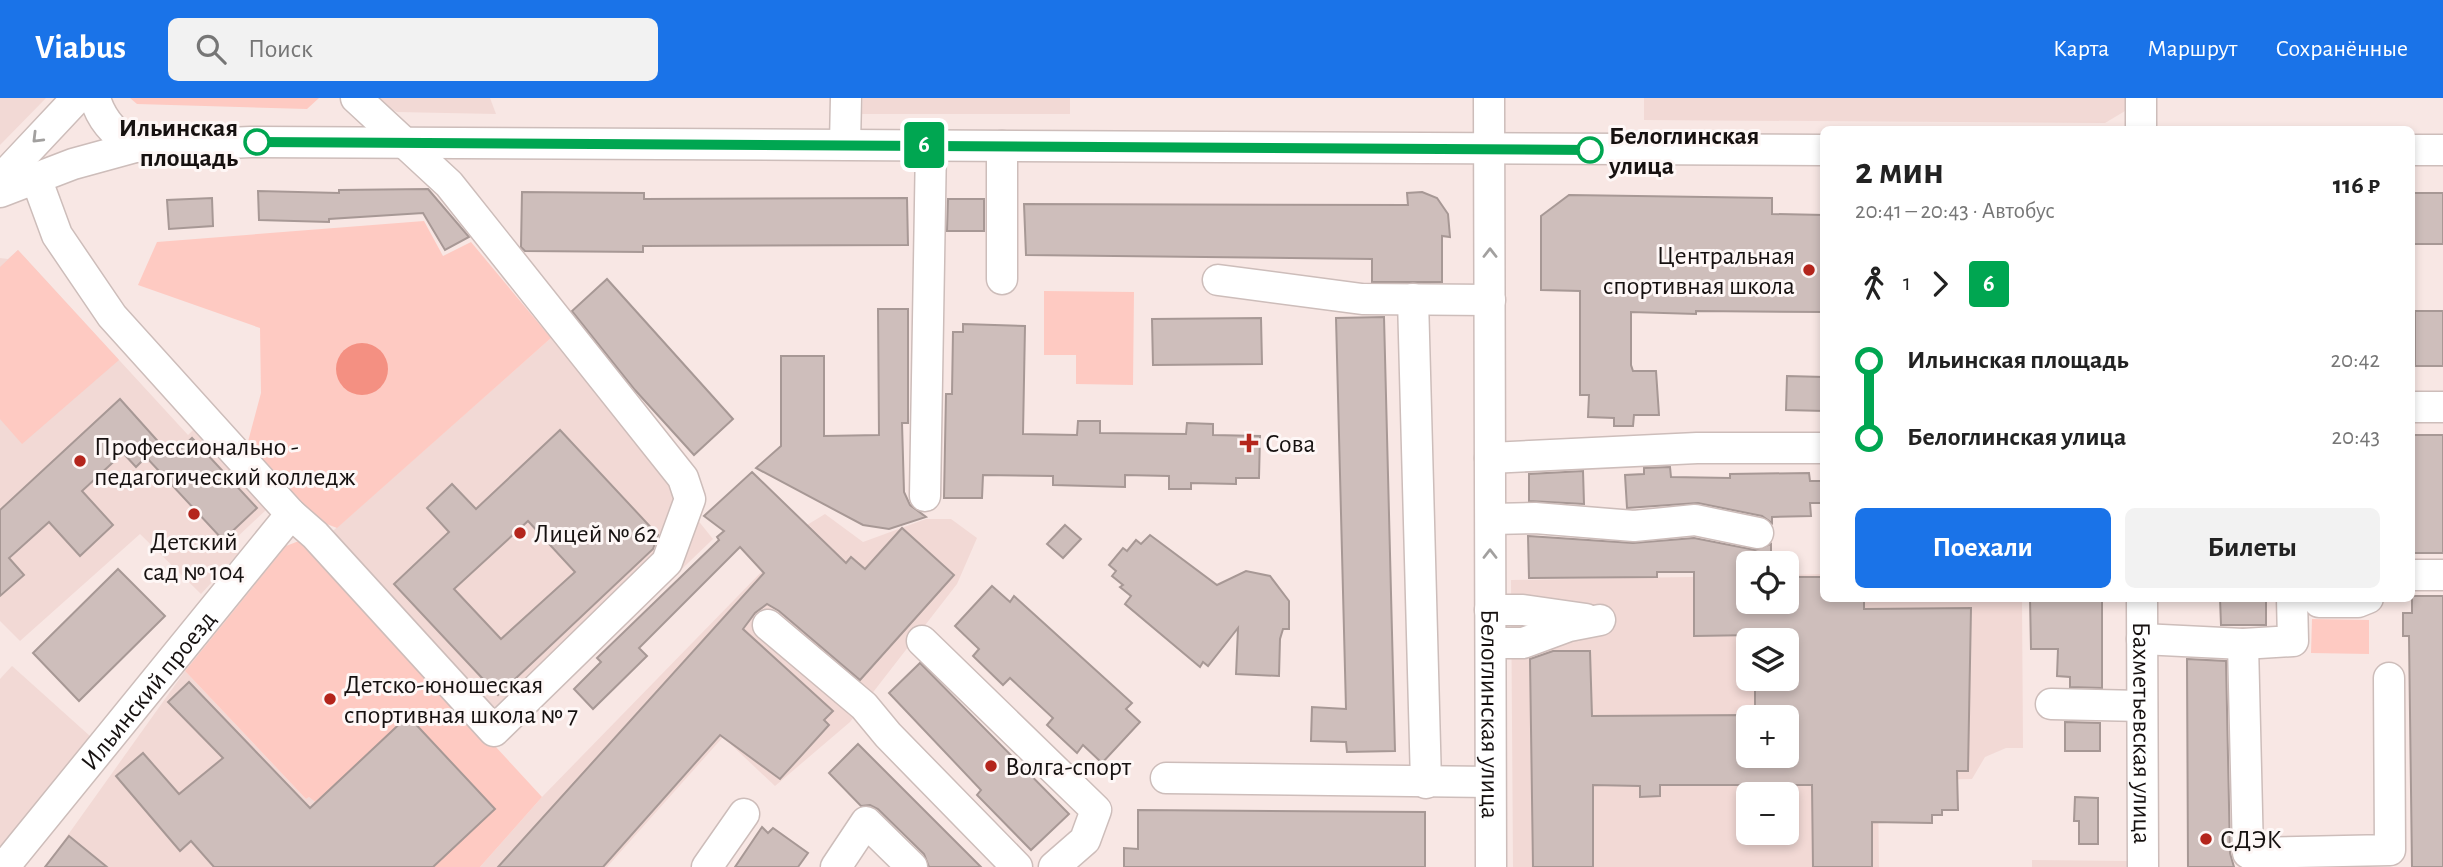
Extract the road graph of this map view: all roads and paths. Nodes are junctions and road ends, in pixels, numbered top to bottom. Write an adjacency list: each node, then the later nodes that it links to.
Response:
1 (76, 98): 18 (street, one-way to 18)
2 (95, 98): 12 (street)
3 (356, 98): 8 (street)
4 (846, 98): 9 (street)
5 (1489, 98): 13 (street, Белоглинская улица)
6 (2141, 98): 7 (street)
7 (2141, 126)
8 (404, 143): 9 (street); 12 (street); 29 (street)
9 (845, 144): 10 (street)
10 (931, 145): 11 (street); 28 (street)
11 (1002, 146): 13 (street); 20 (street)
12 (135, 147): 17 (street)
13 (1490, 149): 14 (street); 23 (street, Белоглинская улица, one-way to 13)
14 (1820, 150)
15 (2415, 150): 16 (street)
16 (2443, 150)
17 (36, 178): 19 (street); 29 (street)
18 (0, 180)
19 (0, 192)
20 (1002, 279)
21 (1218, 280): 22 (street)
22 (1413, 299): 23 (street); 47 (street)
23 (1490, 300): 27 (street, Белоглинская улица)
24 (2415, 407): 25 (street)
25 (2443, 407)
26 (1820, 448): 27 (street)
27 (1490, 458): 30 (street, Белоглинская улица)
28 (925, 496)
29 (291, 514): 50 (street, Ильинский проезд)
30 (1491, 519): 31 (street); 36 (street, Белоглинская улица, one-way to 30)
31 (1758, 533)
32 (2415, 575): 33 (street)
33 (2443, 575)
34 (2142, 602): 38 (street, Бахметьевская улица)
35 (2304, 602): 41 (street)
36 (1490, 610): 40 (street, Белоглинская улица); 40 (street)
37 (768, 625): 54 (street)
38 (2142, 639): 41 (street); 44 (street, Бахметьевская улица)
39 (922, 640): 55 (street)
40 (1491, 643): 46 (street, Белоглинская улица)
41 (2243, 644): 49 (street)
42 (2389, 678): 49 (street)
43 (2051, 704): 44 (street)
44 (2142, 706): 57 (street, Бахметьевская улица)
45 (1166, 778): 47 (street)
46 (1490, 782): 47 (street); 56 (street, Белоглинская улица)
47 (1426, 783)
48 (744, 814): 51 (street)
49 (2335, 860)
50 (4, 867)
51 (707, 867)
52 (836, 867): 53 (street)
53 (912, 867)
54 (1017, 867)
55 (1054, 867)
56 (1490, 867)
57 (2143, 867)

